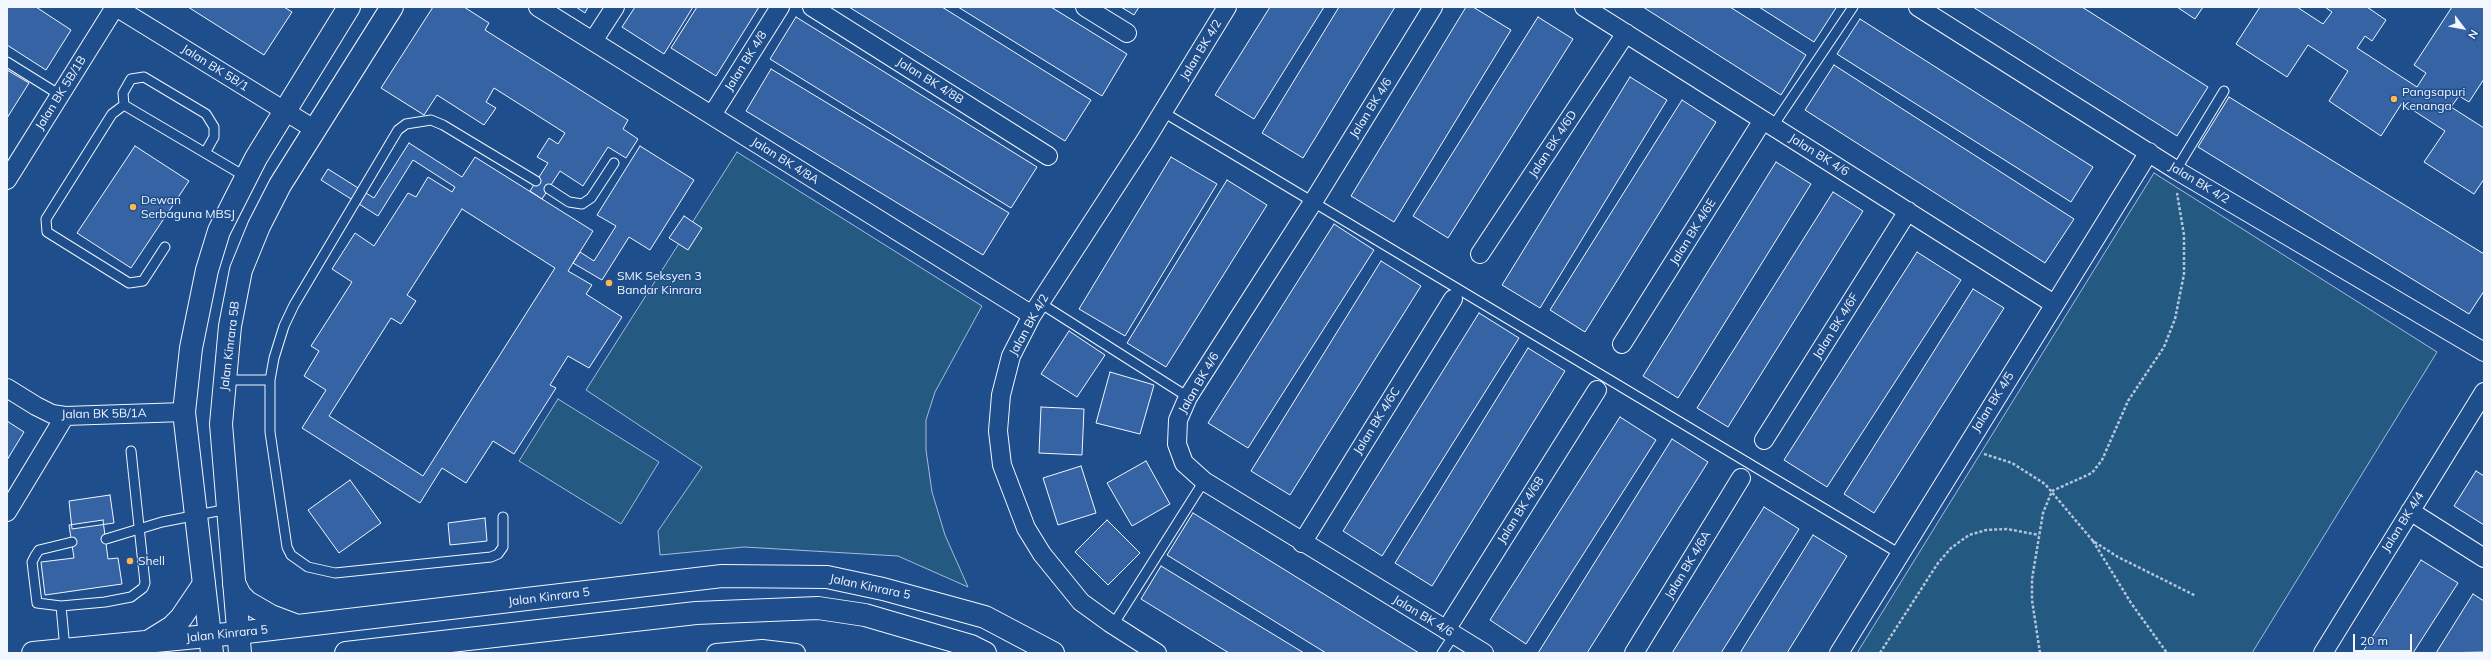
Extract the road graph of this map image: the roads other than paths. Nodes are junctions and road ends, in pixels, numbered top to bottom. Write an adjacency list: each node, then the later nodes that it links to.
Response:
1 (116, 7): 19 (street, Jalan BK 5B/1B); 21 (street, Jalan BK 5B/1)
2 (349, 7): 21 (main road)
3 (392, 7): 25 (main road, Jalan Kinrara 5B)
4 (538, 7): 16 (street, Jalan BK 4/8A)
5 (615, 7): 16 (street)
6 (780, 7): 23 (street, Jalan BK 4/8)
7 (812, 7): 28 (street, Jalan BK 4/8B)
8 (1085, 7): 14 (street)
9 (1227, 7): 22 (street, Jalan BK 4/2)
10 (1433, 7): 35 (street, Jalan BK 4/6)
11 (1584, 7): 15 (street, Jalan BK 4/6)
12 (1854, 7): 24 (lane)
13 (1918, 7): 26 (street, Jalan BK 4/2)
14 (1127, 33)
15 (1626, 33): 24 (street, Jalan BK 4/6); 38 (street, Jalan BK 4/6D)
16 (593, 41): 23 (street, Jalan BK 4/8A)
17 (7, 62): 19 (lane)
18 (2224, 91): 30 (lane)
19 (60, 95): 32 (street, Jalan BK 5B/1B)
20 (124, 105): 27 (lane); 27 (lane); 37 (lane)
21 (284, 111): 25 (street, Jalan BK 5B/1); 31 (main road)
22 (1163, 112): 35 (lane); 41 (street, Jalan BK 4/2)
23 (712, 115): 41 (street, Jalan BK 4/8A)
24 (1768, 123): 36 (street, Jalan BK 4/6); 42 (street, Jalan BK 4/6E)
25 (314, 129): 44 (main road, Jalan Kinrara 5B)
26 (2149, 152): 30 (street, Jalan BK 4/2); 40 (street, Jalan BK 4/5)
27 (205, 153): 31 (lane)
28 (1048, 156)
29 (614, 163): 34 (lane)
30 (2176, 170): 43 (street, Jalan BK 4/2)
31 (246, 177): 50 (main road)
32 (7, 180)
33 (536, 181): 45 (lane)
34 (549, 189)
35 (1313, 202): 49 (street, Jalan BK 4/6); 65 (lane)
36 (1908, 211): 40 (street, Jalan BK 4/6); 52 (street, Jalan BK 4/6F)
37 (165, 247)
38 (1480, 254)
39 (1453, 299): 64 (street, Jalan BK 4/6C)
40 (2054, 304): 65 (street, Jalan BK 4/5)
41 (1036, 309): 49 (lane); 70 (street, Jalan BK 4/2)
42 (1622, 344)
43 (2484, 352)
44 (224, 380): 45 (lane); 56 (main road, Jalan Kinrara 5B)
45 (270, 380): 60 (lane)
46 (7, 388): 51 (street, Jalan BK 5B/1A)
47 (1597, 390): 72 (street, Jalan BK 4/6B)
48 (2484, 392): 57 (street, Jalan BK 4/4)
49 (1188, 397): 55 (street, Jalan BK 4/6)
50 (184, 412): 51 (street, Jalan BK 5B/1A); 59 (main road)
51 (66, 416): 58 (street)
52 (1764, 440)
53 (131, 451): 61 (lane)
54 (1741, 478): 86 (street, Jalan BK 4/6A)
55 (1204, 481): 64 (street, Jalan BK 4/6); 70 (lane)
56 (229, 509): 59 (lane); 67 (main road, Jalan Kinrara 5B)
57 (2410, 511): 66 (street); 88 (street, Jalan BK 4/4)
58 (7, 512)
59 (195, 515): 61 (lane); 68 (main road)
60 (503, 517)
61 (139, 530): 62 (lane); 69 (lane)
62 (106, 539)
63 (72, 542): 69 (lane)
64 (1302, 543): 72 (street, Jalan BK 4/6)
65 (1900, 554): 87 (street, Jalan BK 4/5)
66 (2484, 558)
67 (234, 583): 71 (main road); 74 (main road, Jalan Kinrara 5B)
68 (204, 584): 73 (main road); 75 (main road)
69 (61, 606): 76 (lane)
70 (1113, 625): 83 (street, Jalan BK 4/2)
71 (299, 626): 74 (main road, Jalan Kinrara 5); 82 (main road, Jalan Kinrara 5)
72 (1450, 632): 84 (lane); 85 (street, Jalan BK 4/6)
73 (148, 641): 75 (main road, Jalan Kinrara 5); 76 (main road, Jalan Kinrara 5)
74 (239, 643): 75 (main road, Jalan Kinrara 5)
75 (211, 645)
76 (65, 648): 77 (main road, Jalan Kinrara 5)
77 (33, 653)
78 (346, 653): 81 (main road)
79 (716, 653): 80 (street)
80 (796, 653)
81 (985, 653)
82 (1053, 653)
83 (1158, 653)
84 (1442, 653)
85 (1484, 653)
86 (1634, 653)
87 (1839, 653)
88 (2323, 653)

